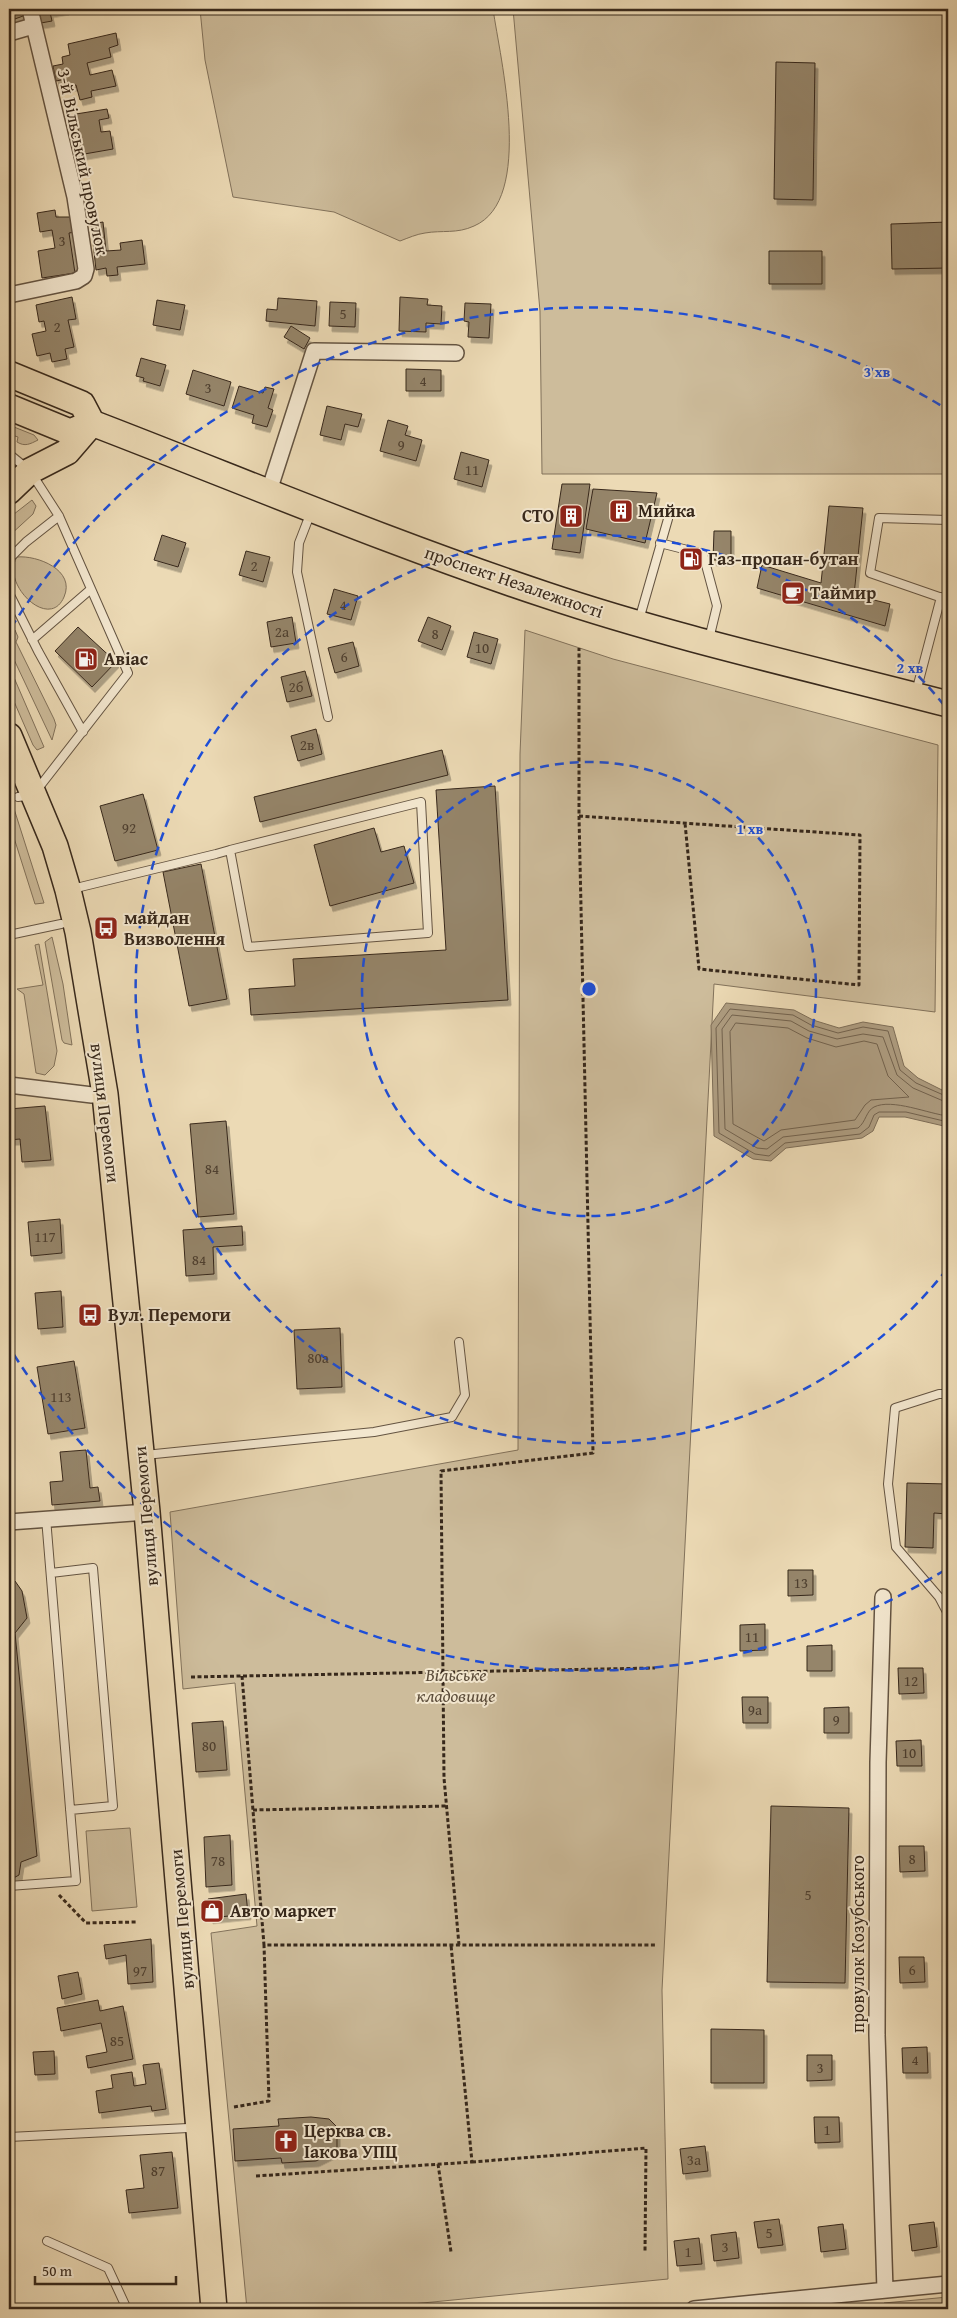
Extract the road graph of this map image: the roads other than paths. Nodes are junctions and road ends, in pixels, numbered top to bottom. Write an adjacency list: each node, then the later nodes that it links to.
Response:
1 (30, 9): 2 (street, 3-й Вільський провулок)
2 (32, 26): 3 (street); 4 (street, 3-й Вільський провулок)
3 (9, 33)
4 (9, 295)
5 (456, 353): 12 (street)
6 (9, 374): 8 (main road)
7 (9, 407): 8 (main road)
8 (92, 423): 10 (main road); 12 (main road, проспект Незалежності)
9 (9, 454): 10 (lane)
10 (30, 471): 11 (main road); 14 (lane)
11 (9, 491)
12 (270, 492): 13 (main road, проспект Незалежності)
13 (313, 508): 22 (main road, проспект Незалежності); 27 (lane)
14 (59, 516): 18 (lane); 19 (lane)
15 (668, 519): 17 (lane)
16 (948, 520): 21 (lane)
17 (660, 543): 22 (lane); 24 (lane)
18 (9, 559)
19 (91, 589): 23 (lane); 28 (lane)
20 (9, 594): 23 (lane)
21 (945, 598): 25 (lane)
22 (638, 622): 24 (main road, проспект Незалежності)
23 (32, 640): 28 (lane)
24 (709, 642): 25 (main road, проспект Незалежності)
25 (915, 695): 26 (main road, проспект Незалежності)
26 (948, 704)
27 (328, 717)
28 (84, 732): 30 (lane)
29 (9, 736): 30 (main road, вулиця Перемоги)
30 (20, 789): 32 (main road, вулиця Перемоги); 33 (main road, вулиця Перемоги)
31 (230, 850): 31 (lane); 32 (lane)
32 (68, 890): 36 (main road, вулиця Перемоги)
33 (61, 924): 34 (lane); 36 (main road, вулиця Перемоги)
34 (9, 935)
35 (9, 1085): 36 (street)
36 (98, 1094): 39 (main road, вулиця Перемоги); 40 (main road, вулиця Перемоги)
37 (459, 1342): 39 (lane)
38 (948, 1394): 45 (lane)
39 (141, 1455): 40 (main road, вулиця Перемоги)
40 (141, 1513): 41 (street); 48 (main road, вулиця Перемоги); 55 (main road, вулиця Перемоги)
41 (46, 1518): 42 (street); 43 (lane)
42 (9, 1522)
43 (51, 1573): 46 (lane); 46 (lane)
44 (883, 1597): 52 (street, провулок Козубського)
45 (948, 1614)
46 (70, 1810): 47 (lane)
47 (9, 1886)
48 (188, 2128): 49 (lane); 54 (main road, вулиця Перемоги)
49 (9, 2137)
50 (48, 2240): 53 (lane)
51 (948, 2284): 52 (street)
52 (885, 2290): 56 (street)
53 (127, 2309)
54 (203, 2309)
55 (214, 2309)
56 (694, 2309)

